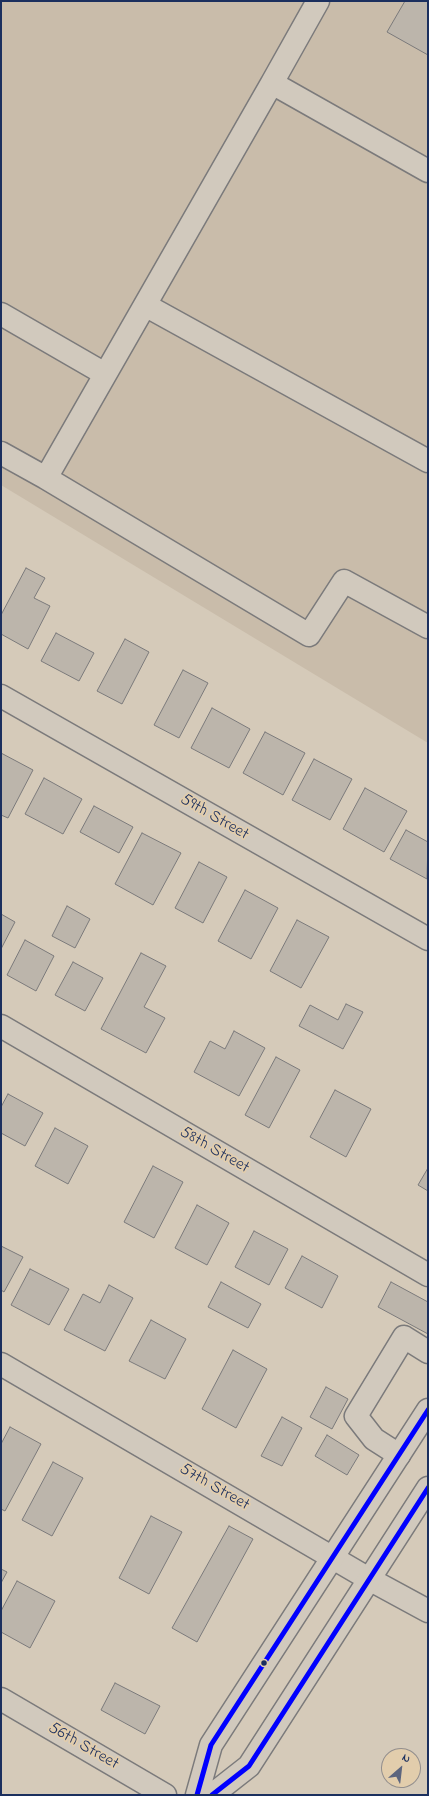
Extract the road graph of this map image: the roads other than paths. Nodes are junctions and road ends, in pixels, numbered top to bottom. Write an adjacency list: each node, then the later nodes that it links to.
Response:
1 (318, 1): 2 (street)
2 (272, 83): 3 (street); 4 (street)
3 (428, 171)
4 (146, 304): 6 (street); 8 (street)
5 (1, 314): 6 (street)
6 (105, 374): 9 (street)
7 (1, 453): 9 (street)
8 (428, 461)
9 (46, 478): 10 (street)
10 (428, 627)
11 (1, 696): 12 (street, 59th Street)
12 (428, 939)
13 (1, 1026): 14 (street, 58th Street)
14 (428, 1275)
15 (428, 1352): 18 (street)
16 (1, 1364): 20 (street, 57th Street)
17 (428, 1410): 18 (street)
18 (399, 1455): 20 (street)
19 (428, 1488): 21 (street)
20 (334, 1558): 21 (street, 57th Street); 25 (street)
21 (369, 1579): 22 (street, 57th Street); 26 (street)
22 (428, 1611)
23 (1, 1699): 24 (street, 56th Street)
24 (165, 1795)
25 (197, 1795)
26 (212, 1795)

